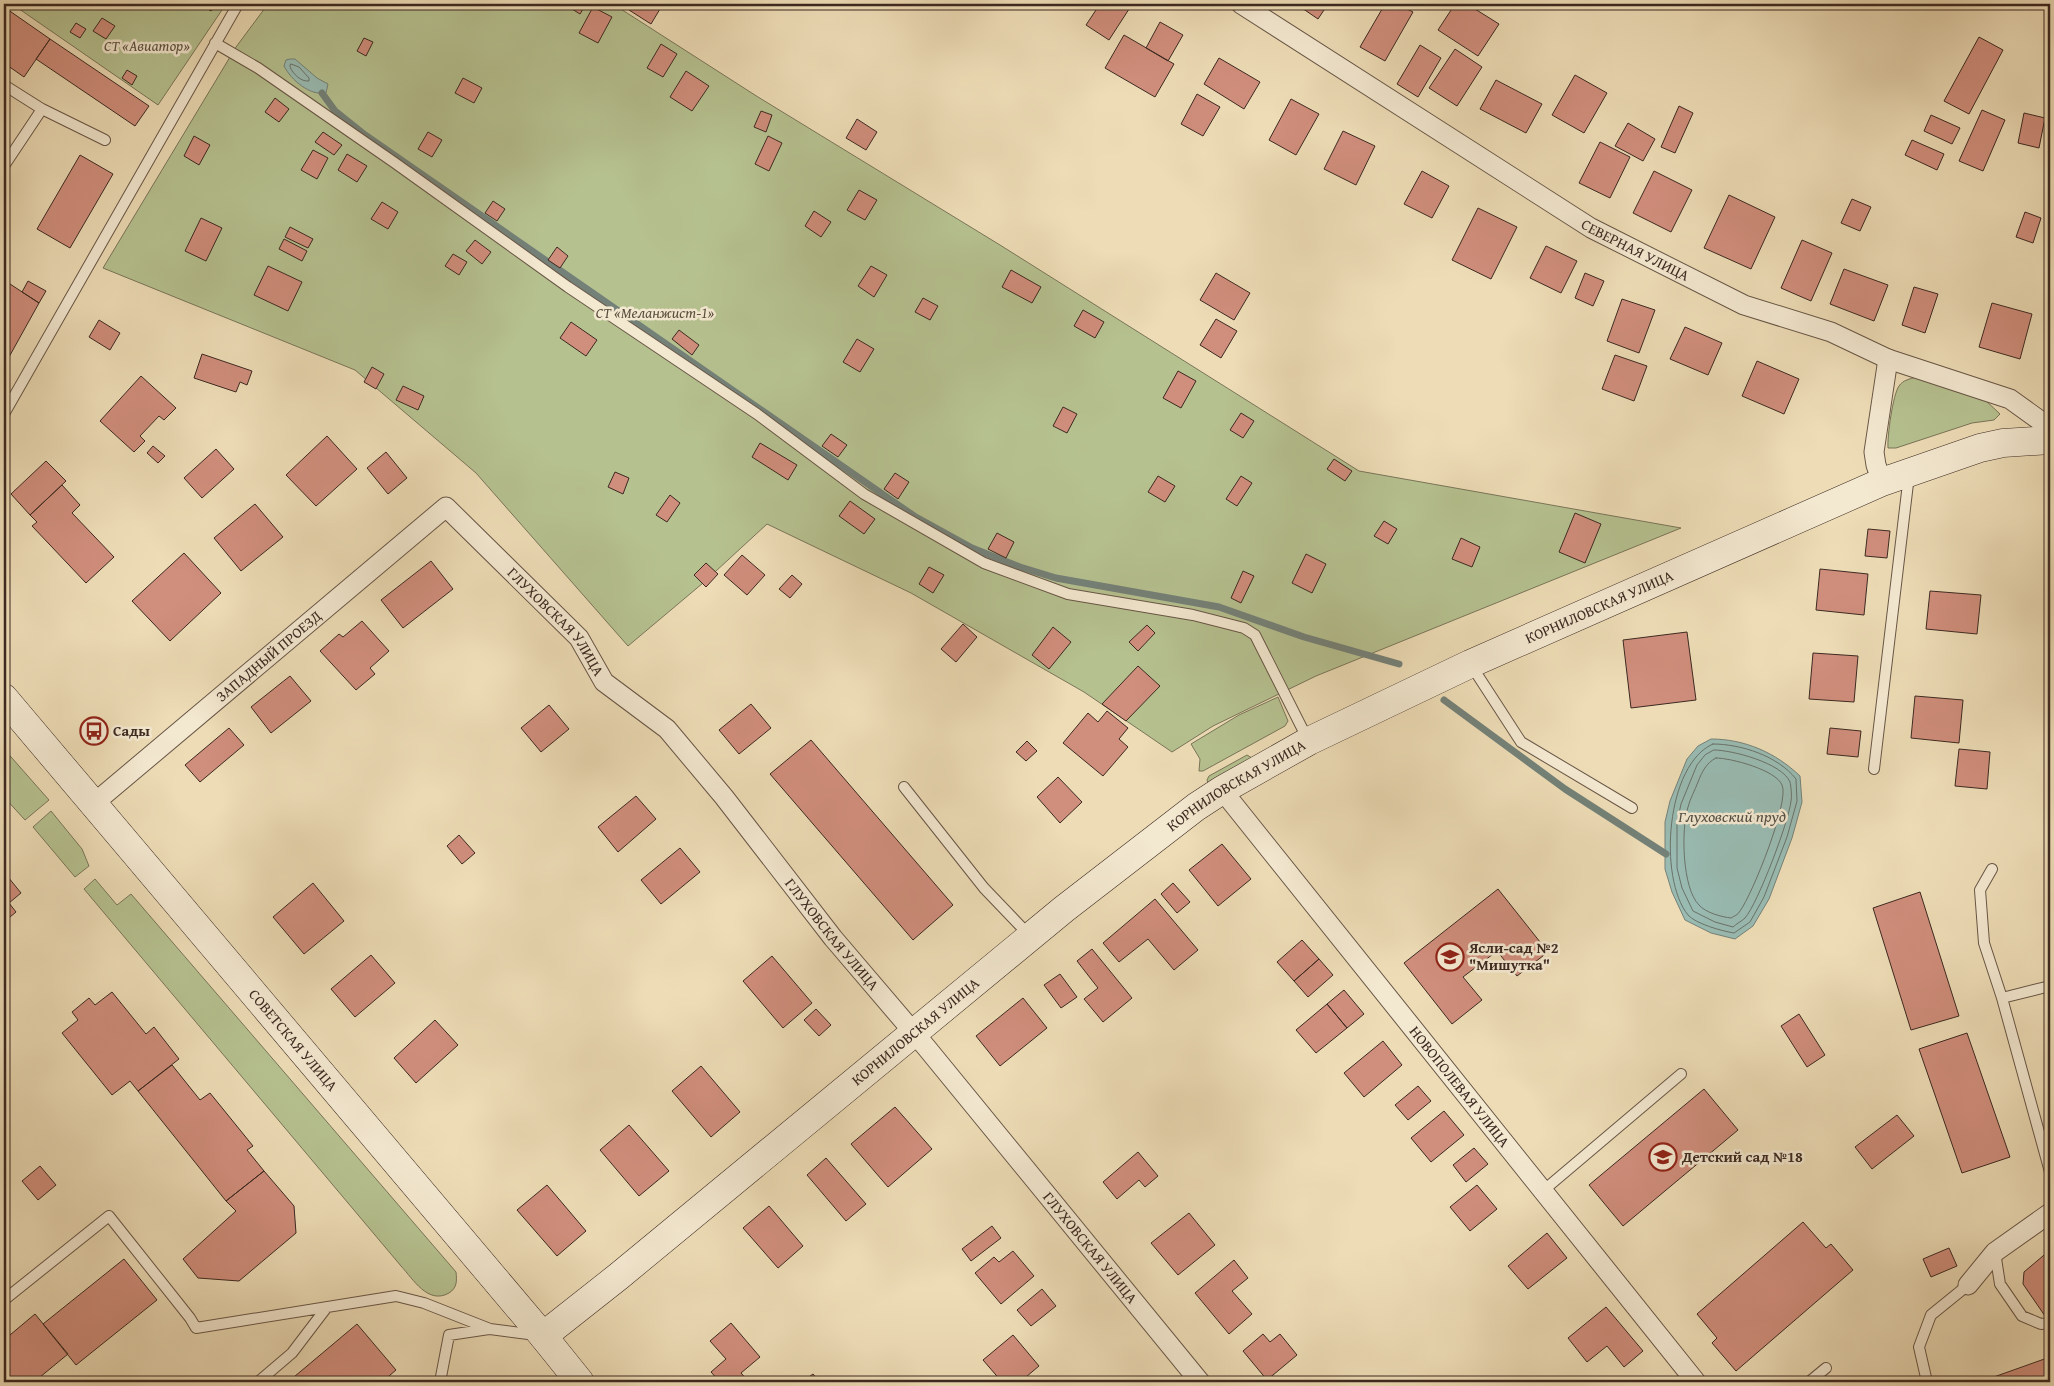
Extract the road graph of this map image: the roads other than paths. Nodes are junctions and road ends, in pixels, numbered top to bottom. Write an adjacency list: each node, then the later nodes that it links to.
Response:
1 (238, 4): 3 (lane)
2 (1241, 4): 8 (street, СЕВЕРНАЯ УЛИЦА)
3 (215, 43): 9 (lane); 16 (lane)
4 (4, 85): 5 (lane)
5 (42, 109): 6 (lane); 7 (lane)
6 (105, 140)
7 (4, 166)
8 (1888, 359): 10 (street, СЕВЕРНАЯ УЛИЦА); 12 (street)
9 (4, 414)
10 (2049, 440): 11 (street, КОРНИЛОВСКАЯ УЛИЦА)
11 (1910, 472): 12 (street, КОРНИЛОВСКАЯ УЛИЦА); 17 (lane)
12 (1882, 482): 14 (street, КОРНИЛОВСКАЯ УЛИЦА)
13 (446, 507): 20 (street, ЗАПАДНЫЙ ПРОЕЗД); 26 (street, ГЛУХОВСКАЯ УЛИЦА)
14 (1470, 664): 16 (street, КОРНИЛОВСКАЯ УЛИЦА); 21 (lane)
15 (4, 698): 20 (street, СОВЕТСКАЯ УЛИЦА)
16 (1309, 741): 19 (street, КОРНИЛОВСКАЯ УЛИЦА)
17 (1874, 769)
18 (904, 787): 23 (lane)
19 (1222, 790): 23 (street, КОРНИЛОВСКАЯ УЛИЦА); 29 (street, НОВОПОЛЕВАЯ УЛИЦА)
20 (92, 805): 37 (street, СОВЕТСКАЯ УЛИЦА)
21 (1632, 808)
22 (1992, 870): 25 (lane)
23 (1030, 936): 26 (street, КОРНИЛОВСКАЯ УЛИЦА)
24 (2050, 986): 25 (lane)
25 (2002, 998): 28 (lane)
26 (913, 1032): 37 (street, КОРНИЛОВСКАЯ УЛИЦА); 42 (street, ГЛУХОВСКАЯ УЛИЦА)
27 (1681, 1074): 29 (lane)
28 (2050, 1172)
29 (1544, 1190): 43 (street, НОВОПОЛЕВАЯ УЛИЦА)
30 (2050, 1213): 31 (street)
31 (1995, 1252): 32 (street); 35 (lane)
32 (1968, 1285): 45 (lane)
33 (4, 1300): 34 (lane)
34 (327, 1307): 36 (lane); 39 (lane)
35 (2050, 1323)
36 (490, 1329): 37 (lane); 40 (lane)
37 (543, 1336): 41 (street, СОВЕТСКАЯ УЛИЦА)
38 (1826, 1368): 44 (lane)
39 (258, 1382)
40 (440, 1382)
41 (580, 1382)
42 (1200, 1382)
43 (1696, 1382)
44 (1809, 1382)
45 (1927, 1382)

